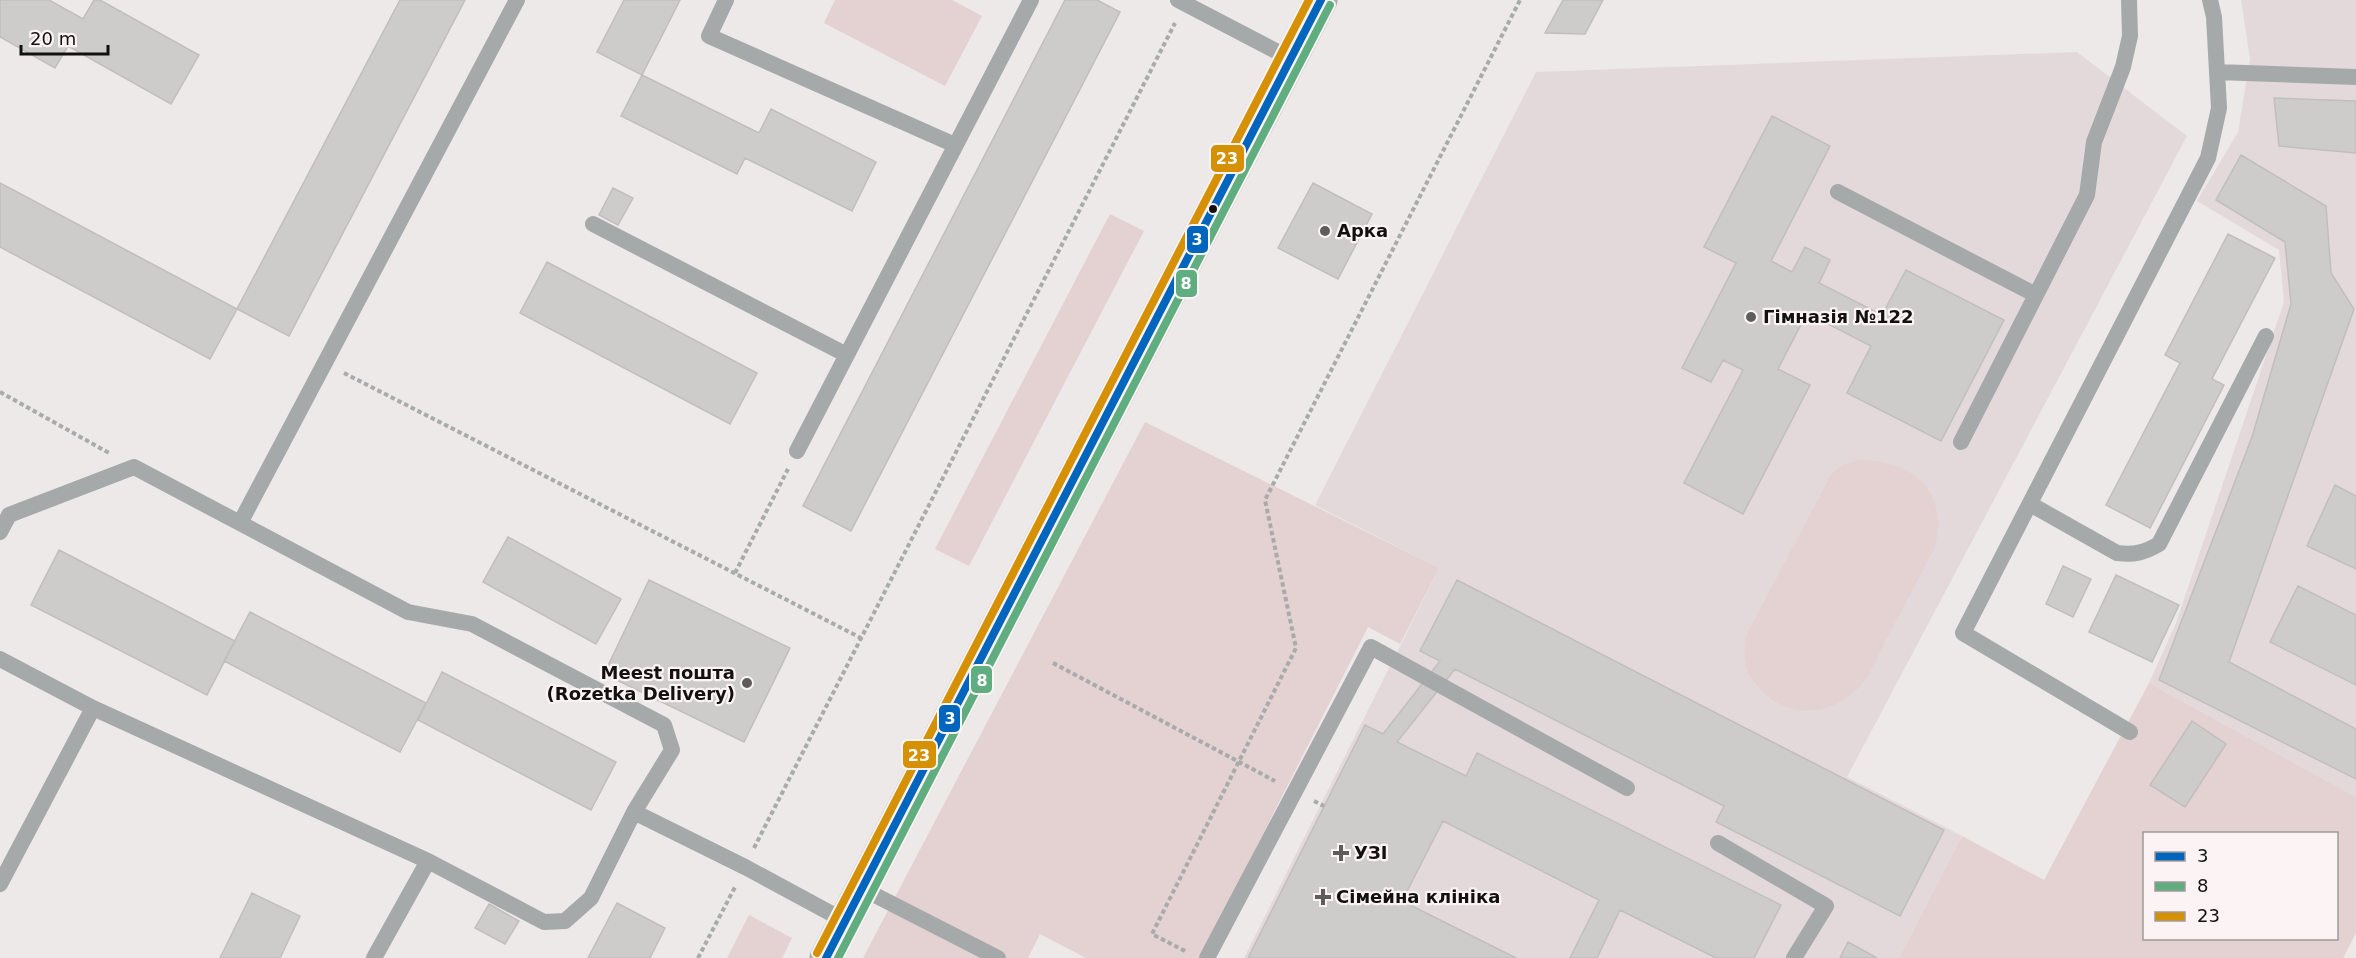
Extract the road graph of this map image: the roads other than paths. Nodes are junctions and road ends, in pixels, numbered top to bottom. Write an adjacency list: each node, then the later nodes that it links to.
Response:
1 (517, 0): 20 (lane)
2 (726, 0): 11 (lane)
3 (1031, 0): 11 (lane)
4 (1321, 0): 8 (main road)
5 (2129, 0): 14 (lane)
6 (2210, 0): 9 (lane)
7 (1181, 2): 8 (lane)
8 (1291, 59): 30 (main road)
9 (2217, 72): 10 (lane); 19 (lane)
10 (2356, 77)
11 (955, 145): 16 (lane)
12 (1838, 192): 14 (lane)
13 (593, 224): 16 (lane)
14 (2036, 295): 17 (lane)
15 (2266, 336): 19 (lane)
16 (847, 355): 18 (lane)
17 (1961, 442)
18 (797, 451)
19 (2030, 504): 24 (lane)
20 (240, 523): 21 (lane); 26 (lane)
21 (0, 532)
22 (0, 659): 23 (lane)
23 (93, 708): 28 (lane); 29 (lane)
24 (2130, 732)
25 (1627, 788): 35 (lane)
26 (634, 813): 28 (lane); 31 (lane)
27 (1719, 843): 36 (lane)
28 (428, 861): 32 (lane)
29 (0, 884)
30 (863, 889): 31 (main road); 34 (lane)
31 (845, 921): 33 (main road)
32 (375, 958)
33 (826, 958)
34 (998, 958)
35 (1207, 958)
36 (1794, 958)

